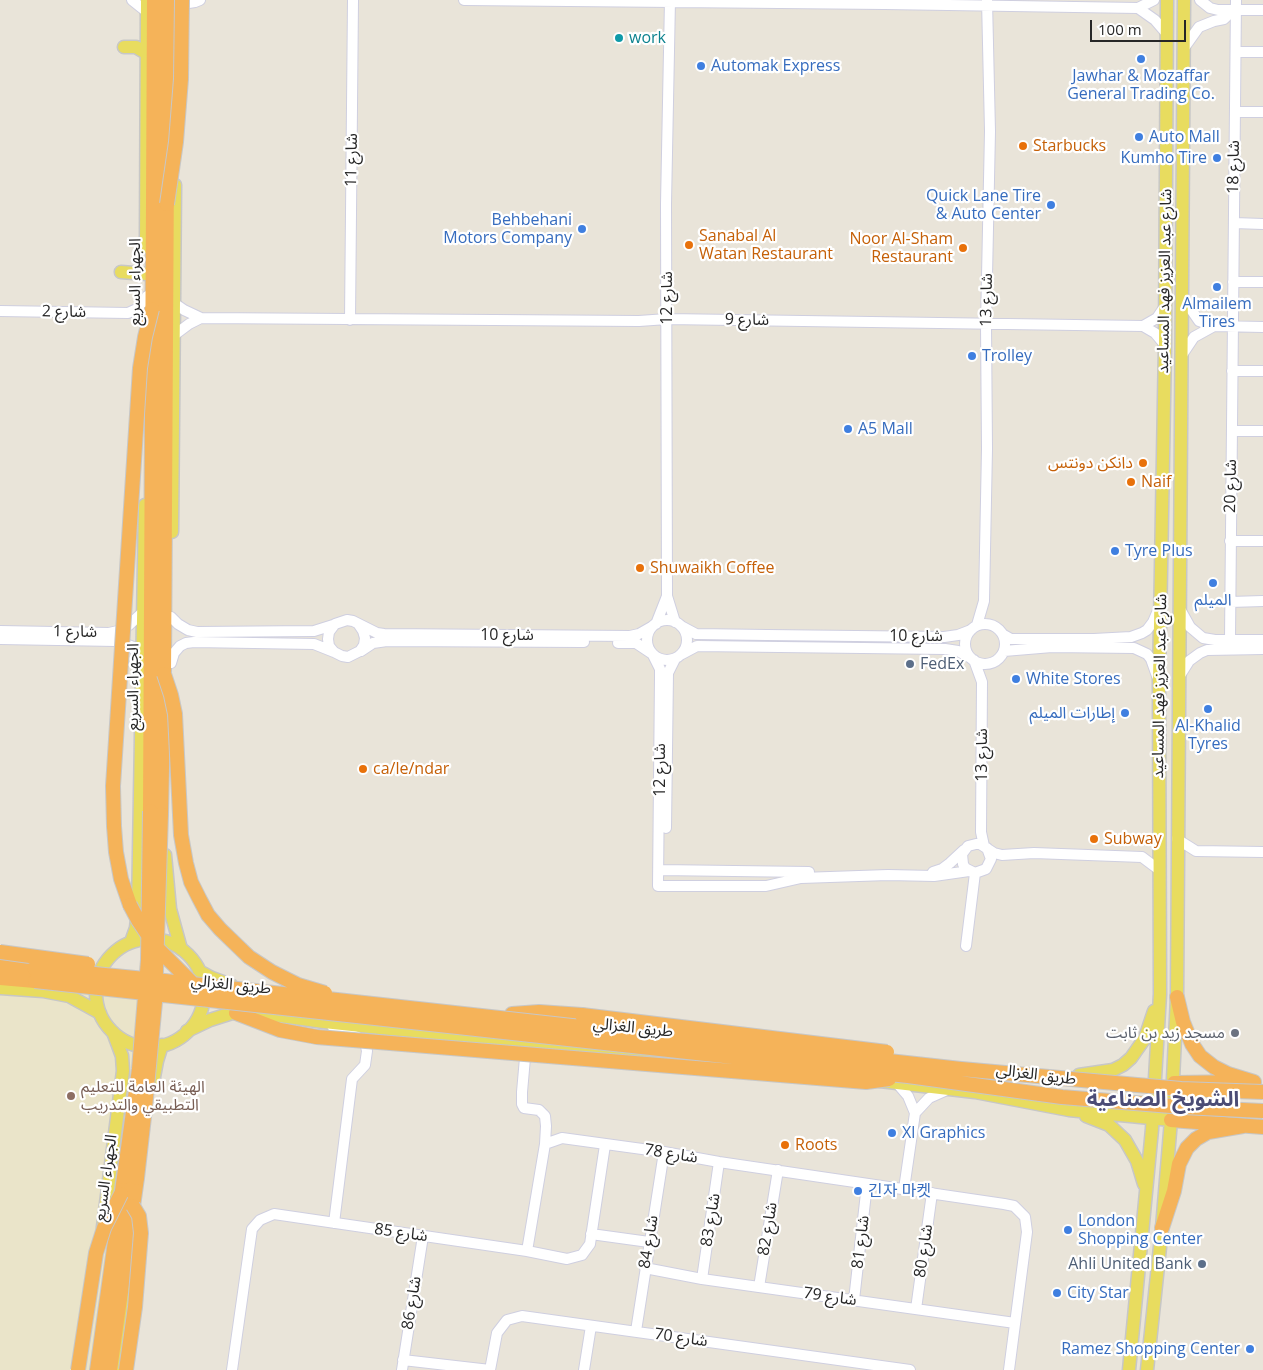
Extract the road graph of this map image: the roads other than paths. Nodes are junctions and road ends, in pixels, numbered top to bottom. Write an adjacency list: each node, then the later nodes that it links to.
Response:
1 (132, 0): 12 (street)
2 (200, 0): 9 (street)
3 (353, 0): 42 (street, شارع 11)
4 (464, 0): 10 (street)
5 (1154, 0): 14 (street)
6 (1167, 0): 16 (main road, شارع عبد العزيز فهد المساعيد)
7 (1184, 0): 18 (main road, شارع عبد العزيز فهد المساعيد)
8 (1200, 0): 13 (street)
9 (175, 1): 36 (main road, الجهراء السريع); 87 (highway, الجهراء السريع, bridge)
10 (670, 1): 11 (street); 41 (street, شارع 12)
11 (987, 3): 14 (street); 43 (street, شارع 13)
12 (149, 4): 21 (main road, الجهراء السريع); 35 (highway, الجهراء السريع)
13 (1234, 6): 15 (street); 18 (street); 19 (street, شارع 18)
14 (1138, 8): 16 (street)
15 (1263, 10)
16 (1167, 34): 24 (main road, شارع عبد العزيز فهد المساعيد)
17 (124, 47): 21 (main road)
18 (1184, 48): 25 (main road, شارع عبد العزيز فهد المساعيد)
19 (1236, 52): 20 (street); 22 (street, شارع 18)
20 (1263, 52)
21 (146, 53): 31 (main road, الجهراء السريع)
22 (1235, 112): 23 (street); 28 (street, شارع 18)
23 (1263, 112)
24 (1166, 161): 25 (main road); 26 (main road, شارع عبد العزيز فهد المساعيد)
25 (1183, 164): 27 (main road, شارع عبد العزيز فهد المساعيد)
26 (1166, 185): 27 (main road); 37 (main road, شارع عبد العزيز فهد المساعيد)
27 (1182, 189): 34 (main road, شارع عبد العزيز فهد المساعيد)
28 (1234, 223): 29 (street); 32 (street, شارع 18)
29 (1263, 224)
30 (121, 272): 31 (main road)
31 (146, 274): 35 (main road, الجهراء السريع)
32 (1233, 282): 33 (street); 46 (street, شارع 18)
33 (1263, 282)
34 (1181, 295): 45 (street); 51 (main road, شارع عبد العزيز فهد المساعيد)
35 (150, 302): 39 (street); 48 (main road, الجهراء السريع); 132 (highway, bridge); 153 (highway, الجهراء السريع, bridge)
36 (174, 303): 40 (street); 49 (main road, الجهراء السريع)
37 (1165, 306): 44 (street); 50 (main road, شارع عبد العزيز فهد المساعيد)
38 (0, 311): 39 (street, شارع 2)
39 (128, 313): 48 (street)
40 (201, 318): 42 (street, شارع 9); 49 (street)
41 (667, 319): 42 (street, شارع 9); 43 (street, شارع 9); 58 (street, شارع 12)
42 (350, 320)
43 (986, 325): 44 (street, شارع 9); 59 (street, شارع 13)
44 (1143, 326): 50 (street)
45 (1214, 326): 46 (street); 51 (street)
46 (1233, 326): 47 (street); 52 (street, شارع 20)
47 (1263, 327)
48 (148, 332): 64 (main road, الجهراء السريع)
49 (173, 336): 65 (main road, الجهراء السريع)
50 (1165, 345): 61 (main road, شارع عبد العزيز فهد المساعيد)
51 (1181, 357): 63 (main road, شارع عبد العزيز فهد المساعيد)
52 (1232, 371): 53 (street); 54 (street, شارع 20)
53 (1263, 371)
54 (1232, 430): 55 (street); 56 (street, شارع 20)
55 (1263, 431)
56 (1230, 541): 57 (street); 62 (street, شارع 20)
57 (1263, 542)
58 (667, 596): 66 (street, شارع 12); 68 (street, شارع 12)
59 (984, 601): 69 (street, شارع 13); 71 (street, شارع 13)
60 (1263, 601): 62 (street)
61 (1161, 602): 73 (street); 89 (main road, شارع عبد العزيز فهد المساعيد)
62 (1230, 602): 76 (street, شارع 20)
63 (1180, 609): 76 (street); 88 (main road, شارع عبد العزيز فهد المساعيد)
64 (143, 612): 72 (street, شارع 1); 84 (main road, الجهراء السريع)
65 (171, 617): 70 (street); 87 (main road, الجهراء السريع)
66 (678, 624): 68 (street); 71 (street, شارع 10); 83 (street)
67 (360, 625): 70 (street); 74 (street, شارع 10); 79 (street)
68 (654, 625): 74 (street, شارع 10); 82 (street)
69 (993, 625): 71 (street); 73 (street)
70 (333, 626): 81 (street)
71 (974, 627): 85 (street)
72 (0, 631)
73 (1004, 636): 80 (street)
74 (538, 638): 79 (street, شارع 10); 82 (street, شارع 10)
75 (0, 639): 84 (street, شارع 1)
76 (1230, 639): 77 (street)
77 (1263, 640)
78 (1263, 650): 88 (street)
79 (360, 651): 81 (street)
80 (1004, 651): 86 (street); 89 (street)
81 (334, 652): 87 (street)
82 (652, 654): 83 (street); 105 (street, شارع 12)
83 (679, 657): 85 (street, شارع 10); 105 (street, شارع 12)
84 (142, 658): 109 (main road, الجهراء السريع)
85 (973, 659): 86 (street); 90 (street, شارع 13)
86 (993, 662): 90 (street, شارع 13)
87 (167, 669): 111 (main road, الجهراء السريع); 122 (highway, bridge); 155 (highway, الجهراء السريع, bridge)
88 (1179, 677): 92 (main road, شارع عبد العزيز فهد المساعيد)
89 (1159, 680): 91 (main road, شارع عبد العزيز فهد المساعيد)
90 (982, 682): 93 (street, شارع 13)
91 (1160, 727): 92 (main road); 95 (main road, شارع عبد العزيز فهد المساعيد)
92 (1177, 808): 94 (main road, شارع عبد العزيز فهد المساعيد)
93 (981, 828): 96 (street, شارع 13); 97 (street)
94 (1177, 839): 98 (street); 102 (main road, شارع عبد العزيز فهد المساعيد)
95 (1158, 846): 101 (street); 104 (main road, شارع عبد العزيز فهد المساعيد)
96 (985, 847): 97 (street); 100 (street); 103 (street)
97 (966, 848): 106 (street); 107 (street)
98 (1196, 851): 99 (street); 102 (street)
99 (1263, 852)
100 (1002, 855): 101 (street); 103 (street)
101 (1142, 857): 104 (street)
102 (1177, 860): 121 (main road, شارع عبد العزيز فهد المساعيد)
103 (990, 862): 107 (street)
104 (1158, 869): 120 (main road, شارع عبد العزيز فهد المساعيد)
105 (662, 870): 106 (street); 108 (street, شارع 12)
106 (769, 871): 108 (street)
107 (972, 872): 108 (street); 110 (street)
108 (766, 886)
109 (131, 942): 111 (main road); 114 (main road)
110 (966, 946)
111 (181, 949): 116 (main road)
112 (0, 952): 118 (highway, bridge)
113 (0, 958): 114 (main road)
114 (108, 959): 123 (main road)
115 (0, 965): 118 (highway, طريق الغزالي, bridge)
116 (199, 971): 124 (main road, طريق الغزالي); 126 (main road)
117 (0, 978): 132 (highway, طريق الغزالي, bridge)
118 (187, 983): 122 (highway, طريق الغزالي, bridge)
119 (0, 988): 123 (main road)
120 (1160, 994): 131 (main road); 133 (main road, شارع عبد العزيز فهد المساعيد)
121 (1176, 997): 135 (main road, شارع عبد العزيز فهد المساعيد); 136 (highway)
122 (357, 1003): 130 (highway, طريق الغزالي, bridge)
123 (100, 1013): 127 (main road)
124 (512, 1014): 130 (highway, bridge); 131 (main road, طريق الغزالي)
125 (324, 1022): 126 (main road, طريق الغزالي); 128 (main road, طريق الغزالي); 156 (street)
126 (187, 1031): 129 (main road)
127 (113, 1032): 129 (main road); 172 (main road, الجهراء السريع)
128 (518, 1043): 134 (main road, طريق الغزالي); 145 (street)
129 (162, 1045): 175 (main road, الجهراء السريع)
130 (961, 1069): 136 (highway, طريق الغزالي, bridge)
131 (1079, 1075): 133 (main road, طريق الغزالي)
132 (908, 1076): 139 (highway, طريق الغزالي, bridge)
133 (1155, 1081): 135 (main road, طريق الغزالي); 141 (main road, شارع عبد العزيز فهد المساعيد)
134 (896, 1082): 137 (main road, طريق الغزالي); 140 (street)
135 (1173, 1083): 136 (highway); 142 (main road, شارع عبد العزيز فهد المساعيد)
136 (1260, 1085)
137 (947, 1090): 138 (main road, طريق الغزالي); 140 (street)
138 (1069, 1110): 141 (main road, طريق الغزالي); 154 (main road)
139 (1263, 1111)
140 (915, 1112): 151 (street)
141 (1153, 1118): 142 (main road, طريق الغزالي); 154 (main road, شارع عبد العزيز فهد المساعيد)
142 (1171, 1120): 143 (highway); 157 (main road, شارع عبد العزيز فهد المساعيد)
143 (1243, 1126): 144 (highway); 157 (highway)
144 (1263, 1127)
145 (545, 1144): 146 (street, شارع 78); 161 (street)
146 (605, 1145): 147 (street, شارع 78); 158 (street, شارع 85)
147 (664, 1152): 148 (street, شارع 78); 160 (street, شارع 84)
148 (719, 1162): 149 (street, شارع 78); 163 (street, شارع 83)
149 (778, 1170): 150 (street, شارع 78); 164 (street, شارع 82)
150 (867, 1184): 151 (street, شارع 78); 165 (street, شارع 81)
151 (904, 1189): 152 (street, شارع 78)
152 (932, 1193): 166 (street, شارع 80); 167 (street, شارع 78)
153 (121, 1194): 171 (highway, bridge); 173 (highway, الجهراء السريع)
154 (1146, 1194): 182 (main road, شارع عبد العزيز فهد المساعيد)
155 (133, 1206): 174 (highway, الجهراء السريع); 176 (highway, bridge)
156 (334, 1223): 159 (street, شارع 85); 177 (street, شارع 85)
157 (1162, 1228): 183 (main road, شارع عبد العزيز فهد المساعيد)
158 (591, 1234): 160 (street); 161 (street, شارع 85)
159 (423, 1236): 161 (street, شارع 85); 170 (street, شارع 86)
160 (649, 1242): 162 (street, شارع 84)
161 (527, 1250)
162 (645, 1268): 163 (street, شارع 79); 169 (street, شارع 84)
163 (702, 1279): 164 (street, شارع 79)
164 (759, 1287): 165 (street, شارع 79)
165 (854, 1300): 166 (street, شارع 79)
166 (916, 1309): 167 (street, شارع 79)
167 (1015, 1323): 181 (street, شارع 78)
168 (591, 1326): 169 (street, شارع 70); 178 (street, شارع 70); 179 (street)
169 (636, 1331): 180 (street, شارع 70)
170 (403, 1365): 178 (street)
171 (78, 1370)
172 (84, 1370)
173 (97, 1370)
174 (110, 1370)
175 (120, 1370)
176 (126, 1370)
177 (232, 1370)
178 (490, 1370)
179 (584, 1370)
180 (910, 1370)
181 (1009, 1370)
182 (1129, 1370)
183 (1147, 1370)

